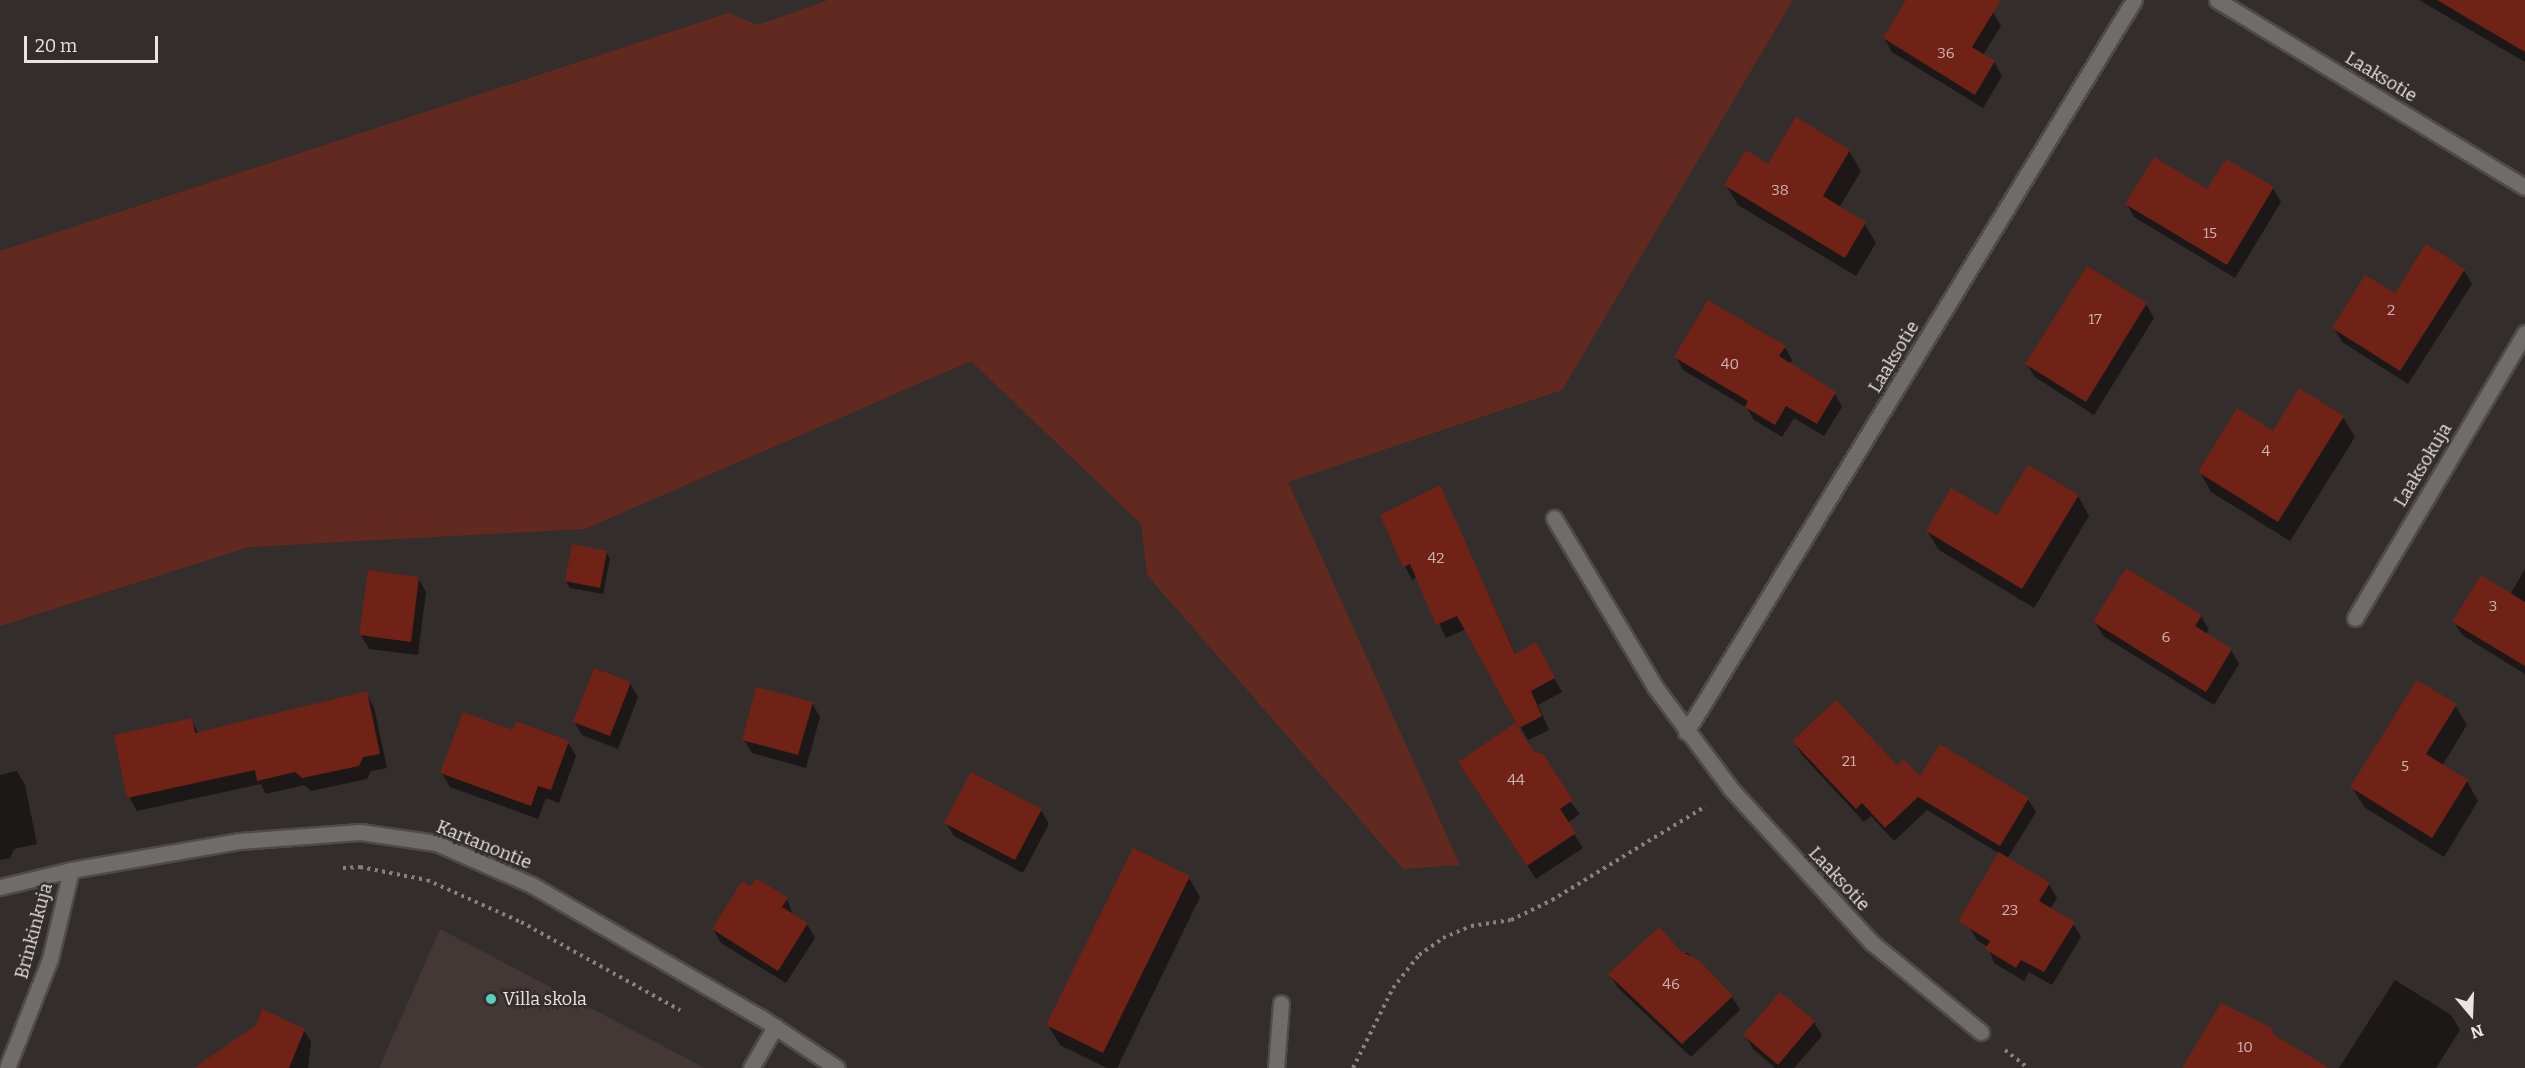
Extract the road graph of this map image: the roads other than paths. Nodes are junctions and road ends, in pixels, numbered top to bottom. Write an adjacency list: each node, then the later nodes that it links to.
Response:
1 (2134, 0): 7 (street, Laaksotie)
2 (2217, 0): 3 (street, Laaksotie)
3 (2525, 187)
4 (2525, 333): 6 (street, Laaksokuja)
5 (1554, 518): 7 (street, Laaksotie)
6 (2355, 618)
7 (1686, 732): 12 (street, Laaksotie)
8 (71, 870): 9 (street, Kartanontie); 11 (street, Kartanontie); 13 (street, Brinkinkuja)
9 (0, 887)
10 (1281, 1003): 16 (street)
11 (775, 1027): 14 (street); 15 (street, Kartanontie)
12 (1982, 1032)
13 (7, 1068)
14 (751, 1068)
15 (837, 1068)
16 (1276, 1068)

